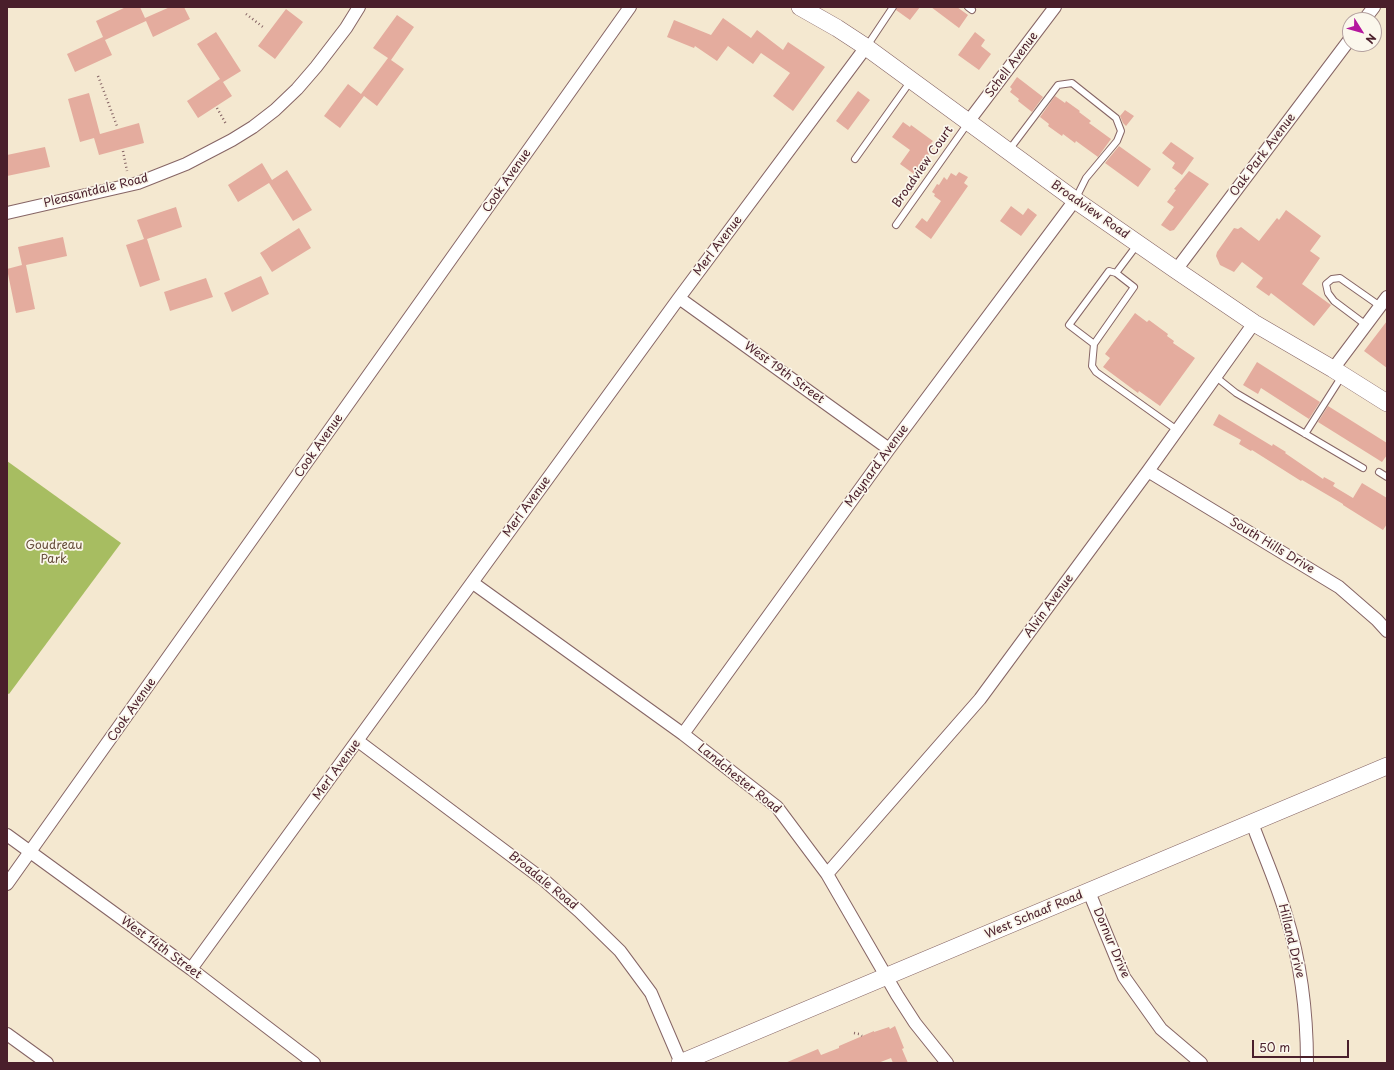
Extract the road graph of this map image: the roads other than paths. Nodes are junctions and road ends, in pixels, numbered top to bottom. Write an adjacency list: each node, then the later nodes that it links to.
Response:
1 (359, 7): 13 (street, Pleasantdale Road)
2 (630, 7): 40 (street, Cook Avenue)
3 (800, 7): 6 (street, Broadview Road)
4 (893, 7): 6 (lane)
5 (1055, 7): 9 (street, Schell Avenue)
6 (866, 47): 8 (street, Broadview Road); 18 (street, Merl Avenue)
7 (1342, 50): 16 (street, Oak Park Avenue)
8 (911, 80): 9 (street, Broadview Road); 11 (lane)
9 (968, 122): 10 (street, Broadview Road); 14 (lane, Broadview Court)
10 (1008, 151): 12 (street, Broadview Road); 12 (lane)
11 (855, 159)
12 (1075, 200): 15 (street, Broadview Road); 28 (street, Maynard Avenue)
13 (7, 213)
14 (896, 225)
15 (1138, 244): 16 (street, Broadview Road); 17 (lane)
16 (1176, 270): 20 (street, Broadview Road)
17 (1116, 273): 22 (lane); 22 (lane)
18 (679, 298): 28 (street, West 19th Street); 33 (street, Merl Avenue)
19 (1384, 301): 21 (street); 21 (lane)
20 (1254, 323): 23 (street, Broadview Road); 24 (street, Alvin Avenue)
21 (1366, 325): 23 (street)
22 (1094, 344): 26 (lane)
23 (1337, 372): 25 (street, Broadview Road); 27 (lane)
24 (1216, 377): 26 (street, Alvin Avenue); 27 (lane)
25 (1387, 403)
26 (1177, 430): 30 (street, Alvin Avenue)
27 (1305, 434): 29 (lane)
28 (889, 449): 35 (street, Maynard Avenue)
29 (1362, 468)
30 (1148, 471): 34 (street, South Hills Drive); 41 (street, Alvin Avenue)
31 (1379, 472): 32 (lane)
32 (1387, 477)
33 (473, 583): 35 (street, Landchester Road); 36 (street, Merl Avenue)
34 (1387, 631)
35 (683, 734): 41 (street, Landchester Road)
36 (358, 741): 44 (street, Merl Avenue); 50 (street, Broadale Road)
37 (1387, 766): 38 (street, West Schaaf Road)
38 (1252, 823): 43 (street, West Schaaf Road); 53 (street, Hilland Drive)
39 (7, 835): 40 (street, West 14th Street)
40 (30, 852): 42 (street, Cook Avenue); 44 (street, West 14th Street)
41 (827, 874): 45 (street, Landchester Road)
42 (7, 884)
43 (1089, 892): 45 (street, West Schaaf Road); 52 (street, Dornur Drive)
44 (191, 969): 49 (street, West 14th Street)
45 (886, 977): 47 (street, West Schaaf Road); 51 (street, Landchester Road)
46 (7, 1034): 48 (street)
47 (699, 1060): 50 (street, West Schaaf Road)
48 (47, 1063)
49 (314, 1063)
50 (681, 1063)
51 (947, 1063)
52 (1201, 1063)
53 (1308, 1063)

